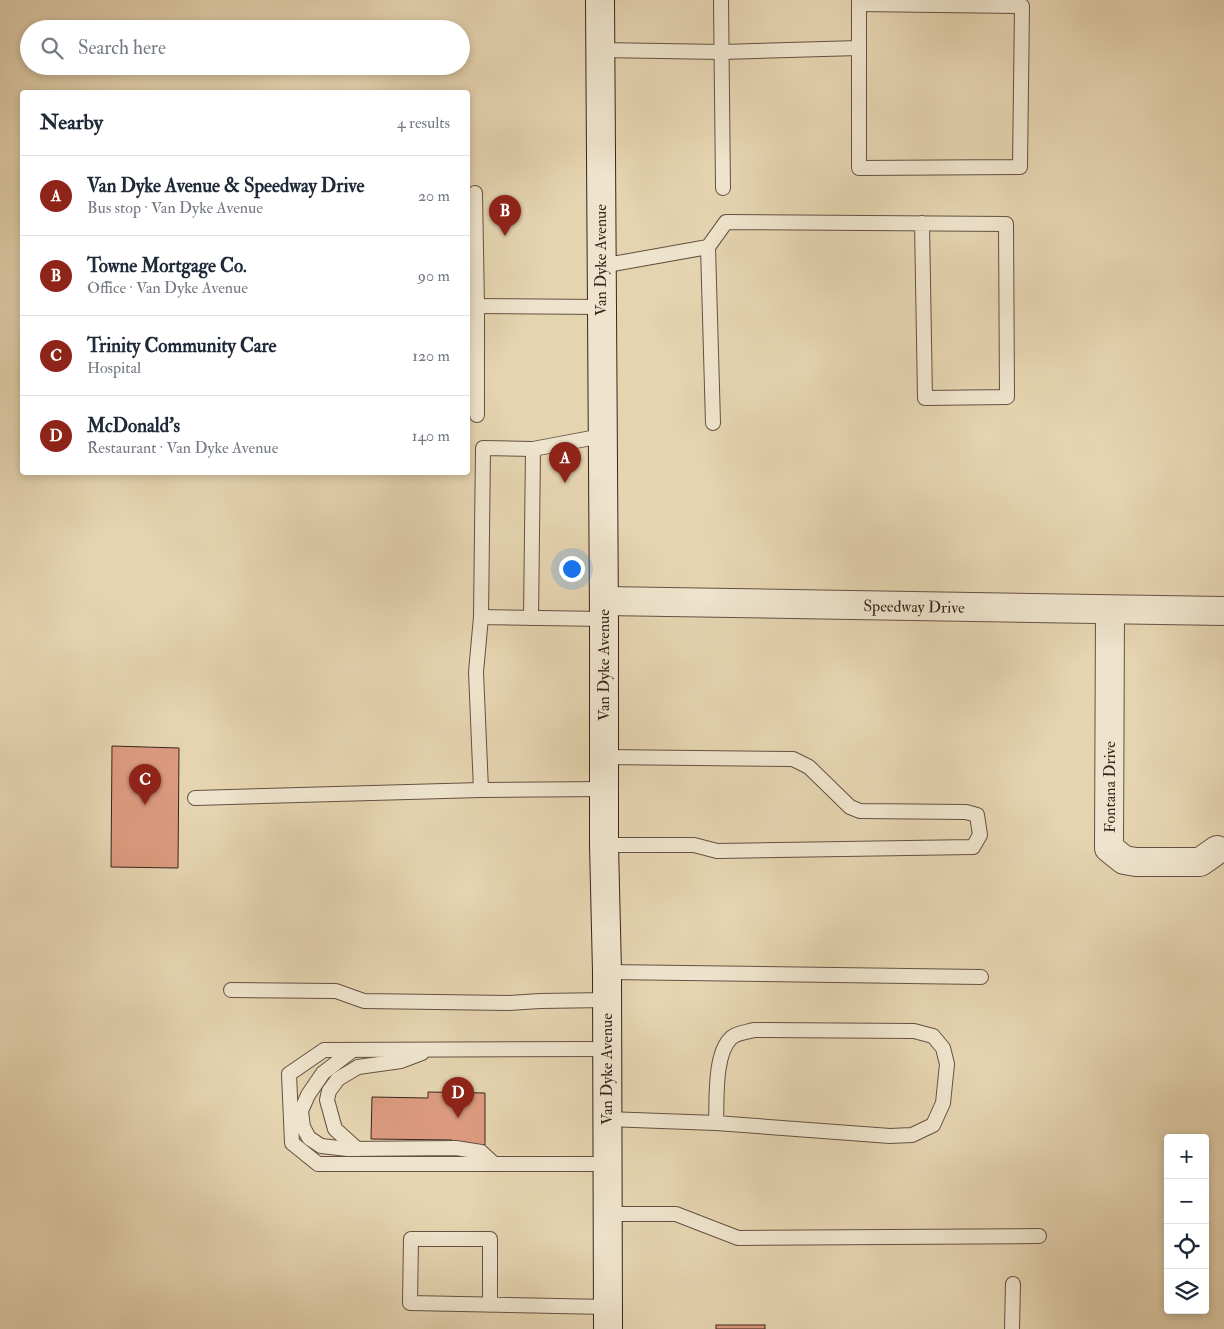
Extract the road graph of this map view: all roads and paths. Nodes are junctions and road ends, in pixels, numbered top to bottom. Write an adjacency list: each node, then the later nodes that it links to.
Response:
1 (600, 0): 5 (main road, Van Dyke Avenue)
2 (721, 0): 6 (lane)
3 (859, 2): 4 (lane); 4 (lane)
4 (859, 48): 6 (lane)
5 (600, 50): 6 (lane); 11 (main road, Van Dyke Avenue)
6 (722, 52): 7 (lane)
7 (723, 188)
8 (475, 193): 12 (lane)
9 (922, 223): 9 (lane); 10 (lane)
10 (708, 246): 11 (lane); 15 (lane)
11 (601, 266): 13 (main road, Van Dyke Avenue)
12 (472, 306): 13 (lane); 14 (lane)
13 (602, 307): 16 (main road, Van Dyke Avenue)
14 (476, 415)
15 (712, 424)
16 (602, 436): 17 (lane); 18 (main road, Van Dyke Avenue)
17 (533, 449): 21 (lane); 22 (lane)
18 (604, 610): 19 (main road, Speedway Drive); 22 (lane); 23 (main road, Van Dyke Avenue)
19 (1110, 610): 20 (main road, Speedway Drive); 28 (main road, Fontana Drive)
20 (1224, 611)
21 (481, 617): 22 (lane); 25 (lane)
22 (531, 618)
23 (604, 757): 24 (main road, Van Dyke Avenue); 27 (lane)
24 (605, 789): 25 (lane); 27 (main road, Van Dyke Avenue)
25 (481, 790): 26 (lane)
26 (195, 798)
27 (604, 845): 29 (main road, Van Dyke Avenue)
28 (1217, 850)
29 (607, 972): 30 (lane); 32 (main road, Van Dyke Avenue)
30 (981, 978)
31 (231, 990): 32 (lane)
32 (607, 1000): 33 (main road, Van Dyke Avenue)
33 (607, 1049): 35 (lane); 36 (main road, Van Dyke Avenue)
34 (353, 1050): 35 (lane); 38 (lane); 39 (lane)
35 (429, 1050): 38 (lane)
36 (607, 1119): 37 (lane); 40 (main road, Van Dyke Avenue)
37 (716, 1123): 37 (lane)
38 (358, 1149): 39 (lane)
39 (494, 1164): 40 (lane)
40 (608, 1164): 41 (main road, Van Dyke Avenue)
41 (608, 1214): 42 (lane); 45 (main road, Van Dyke Avenue)
42 (1039, 1236)
43 (1013, 1284): 46 (lane)
44 (490, 1304): 44 (lane); 45 (lane)
45 (608, 1318)
46 (1012, 1329)

